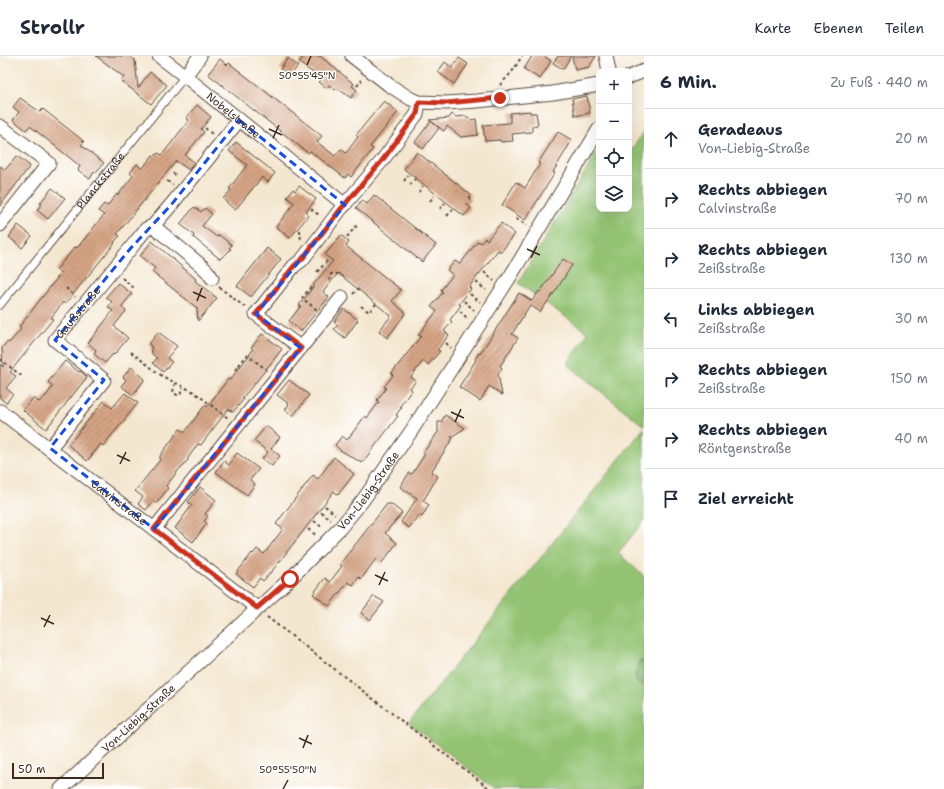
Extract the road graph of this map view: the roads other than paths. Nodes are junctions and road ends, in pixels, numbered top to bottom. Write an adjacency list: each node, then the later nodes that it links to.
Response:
1 (159, 56): 7 (street, Nobelstraße)
2 (200, 56): 7 (street, Planckstraße)
3 (352, 56): 10 (street)
4 (606, 56): 5 (street)
5 (608, 68)
6 (644, 71): 8 (street)
7 (185, 76): 11 (street, Nobelstraße); 19 (lane, Planckstraße)
8 (632, 76)
9 (596, 86): 10 (street)
10 (419, 102): 14 (street)
11 (239, 120): 14 (street, Nobelstraße); 16 (street, Gaußstraße)
12 (0, 126): 15 (street)
13 (596, 134): 24 (street, Von-Liebig-Straße)
14 (345, 205): 20 (street)
15 (0, 225)
16 (153, 226): 17 (street); 22 (street, Gaußstraße)
17 (212, 278)
18 (342, 297): 20 (street)
19 (0, 305)
20 (301, 348): 23 (street)
21 (0, 410): 22 (street, Calvinstraße)
22 (50, 448): 23 (street, Calvinstraße)
23 (154, 529): 24 (street, Calvinstraße)
24 (257, 608): 25 (street, Von-Liebig-Straße)
25 (61, 789)

